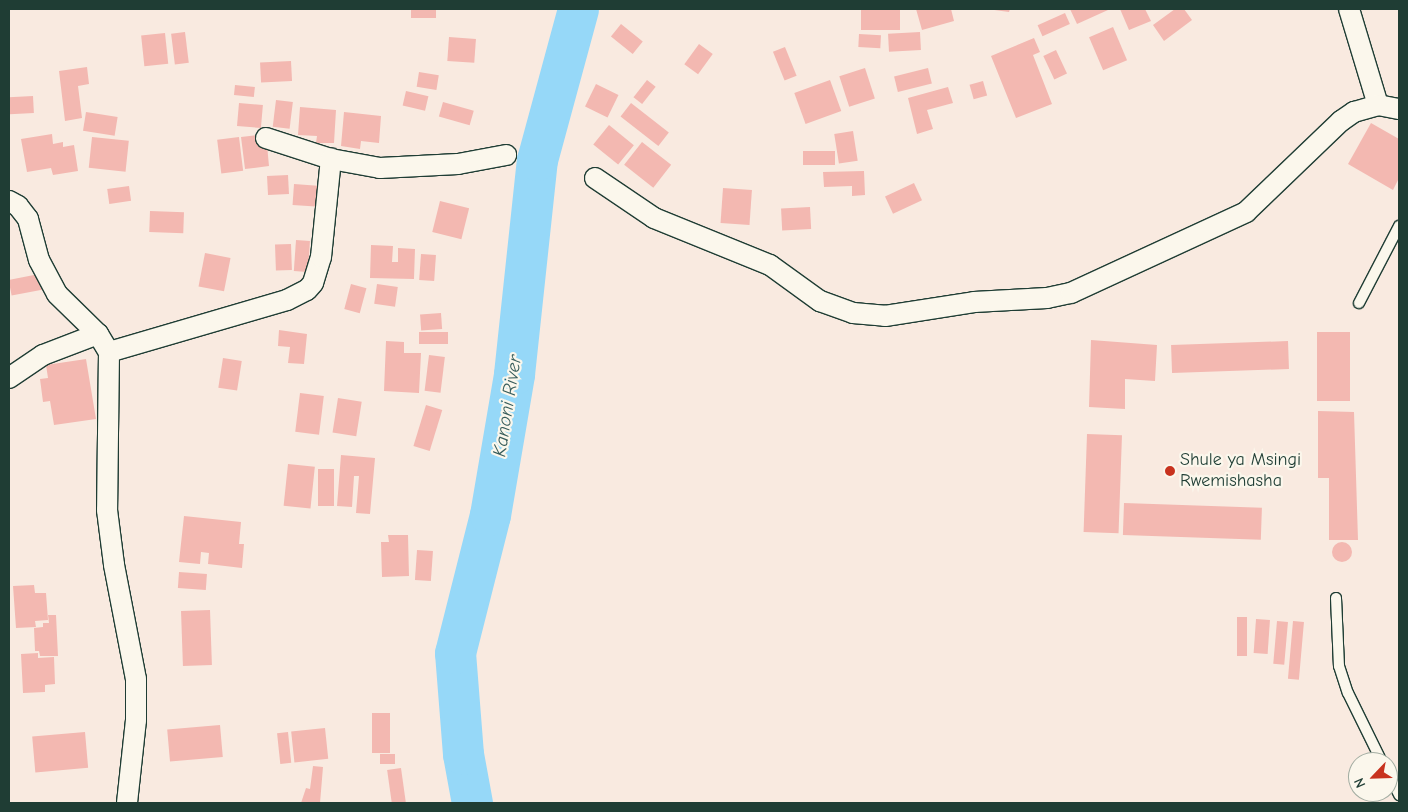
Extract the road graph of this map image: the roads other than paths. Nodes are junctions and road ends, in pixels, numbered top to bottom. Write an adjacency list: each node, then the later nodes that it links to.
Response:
1 (1350, 9): 2 (street)
2 (1378, 105): 3 (street); 7 (street)
3 (1399, 108)
4 (266, 138): 6 (street)
5 (506, 155): 6 (street)
6 (331, 158): 12 (street)
7 (596, 178)
8 (9, 201): 11 (street)
9 (1399, 226): 10 (lane)
10 (1358, 303)
11 (98, 334): 12 (street); 13 (street)
12 (109, 352): 16 (street)
13 (9, 378)
14 (1336, 598): 15 (lane)
15 (1377, 752)
16 (127, 803)

